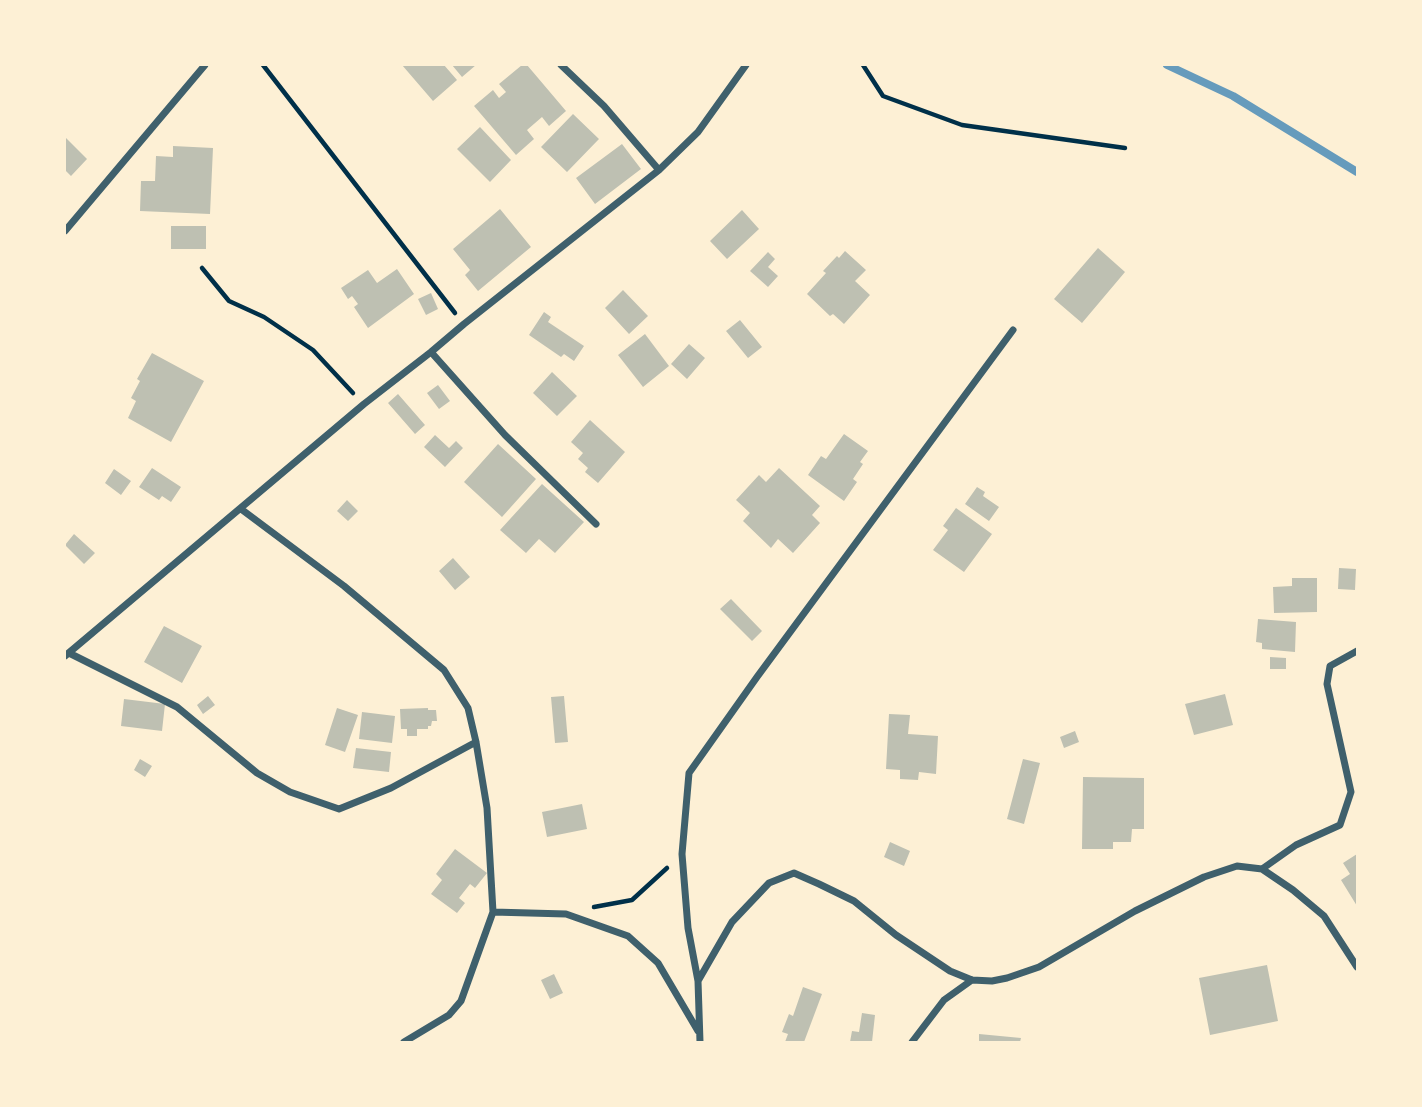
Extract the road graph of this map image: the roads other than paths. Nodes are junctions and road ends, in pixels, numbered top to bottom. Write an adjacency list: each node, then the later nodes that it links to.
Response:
1 (205, 65): 5 (street)
2 (561, 65): 4 (street)
3 (746, 65): 4 (street)
4 (659, 170): 7 (street)
5 (65, 231)
6 (1013, 330): 17 (street)
7 (431, 352): 8 (street); 9 (street)
8 (241, 509): 11 (street); 12 (street)
9 (596, 524)
10 (1357, 651): 13 (street)
11 (67, 654): 12 (street)
12 (476, 742): 14 (street)
13 (1262, 869): 15 (street); 16 (street)
14 (493, 912): 18 (street); 19 (street)
15 (1357, 967)
16 (972, 980): 17 (street); 21 (street)
17 (698, 981): 18 (street)
18 (699, 1033): 20 (street)
19 (404, 1042)
20 (700, 1042)
21 (912, 1042)

